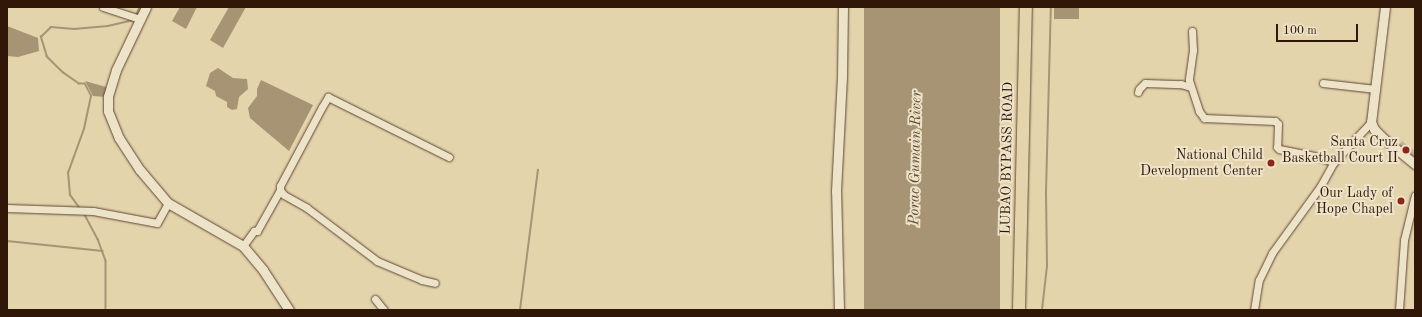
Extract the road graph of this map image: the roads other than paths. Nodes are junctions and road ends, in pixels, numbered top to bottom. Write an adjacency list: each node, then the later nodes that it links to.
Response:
1 (103, 7): 6 (street)
2 (146, 7): 6 (street)
3 (843, 7): 25 (street)
4 (1026, 7): 26 (highway, LUBAO BYPASS ROAD)
5 (1385, 7): 10 (street)
6 (141, 18): 18 (street)
7 (1192, 31): 9 (street)
8 (1323, 82): 10 (street)
9 (1190, 87): 11 (street); 15 (street)
10 (1376, 89): 12 (street)
11 (1138, 92)
12 (1371, 122): 14 (street); 15 (street)
13 (449, 157): 16 (street)
14 (1414, 160)
15 (1334, 162): 27 (street)
16 (280, 190): 20 (street); 21 (street)
17 (1415, 195): 28 (street)
18 (168, 202): 19 (street); 20 (street)
19 (7, 208)
20 (243, 246): 23 (street)
21 (435, 283)
22 (375, 299): 24 (street)
23 (289, 310)
24 (384, 310)
25 (839, 310)
26 (1020, 310)
27 (1254, 310)
28 (1399, 310)

